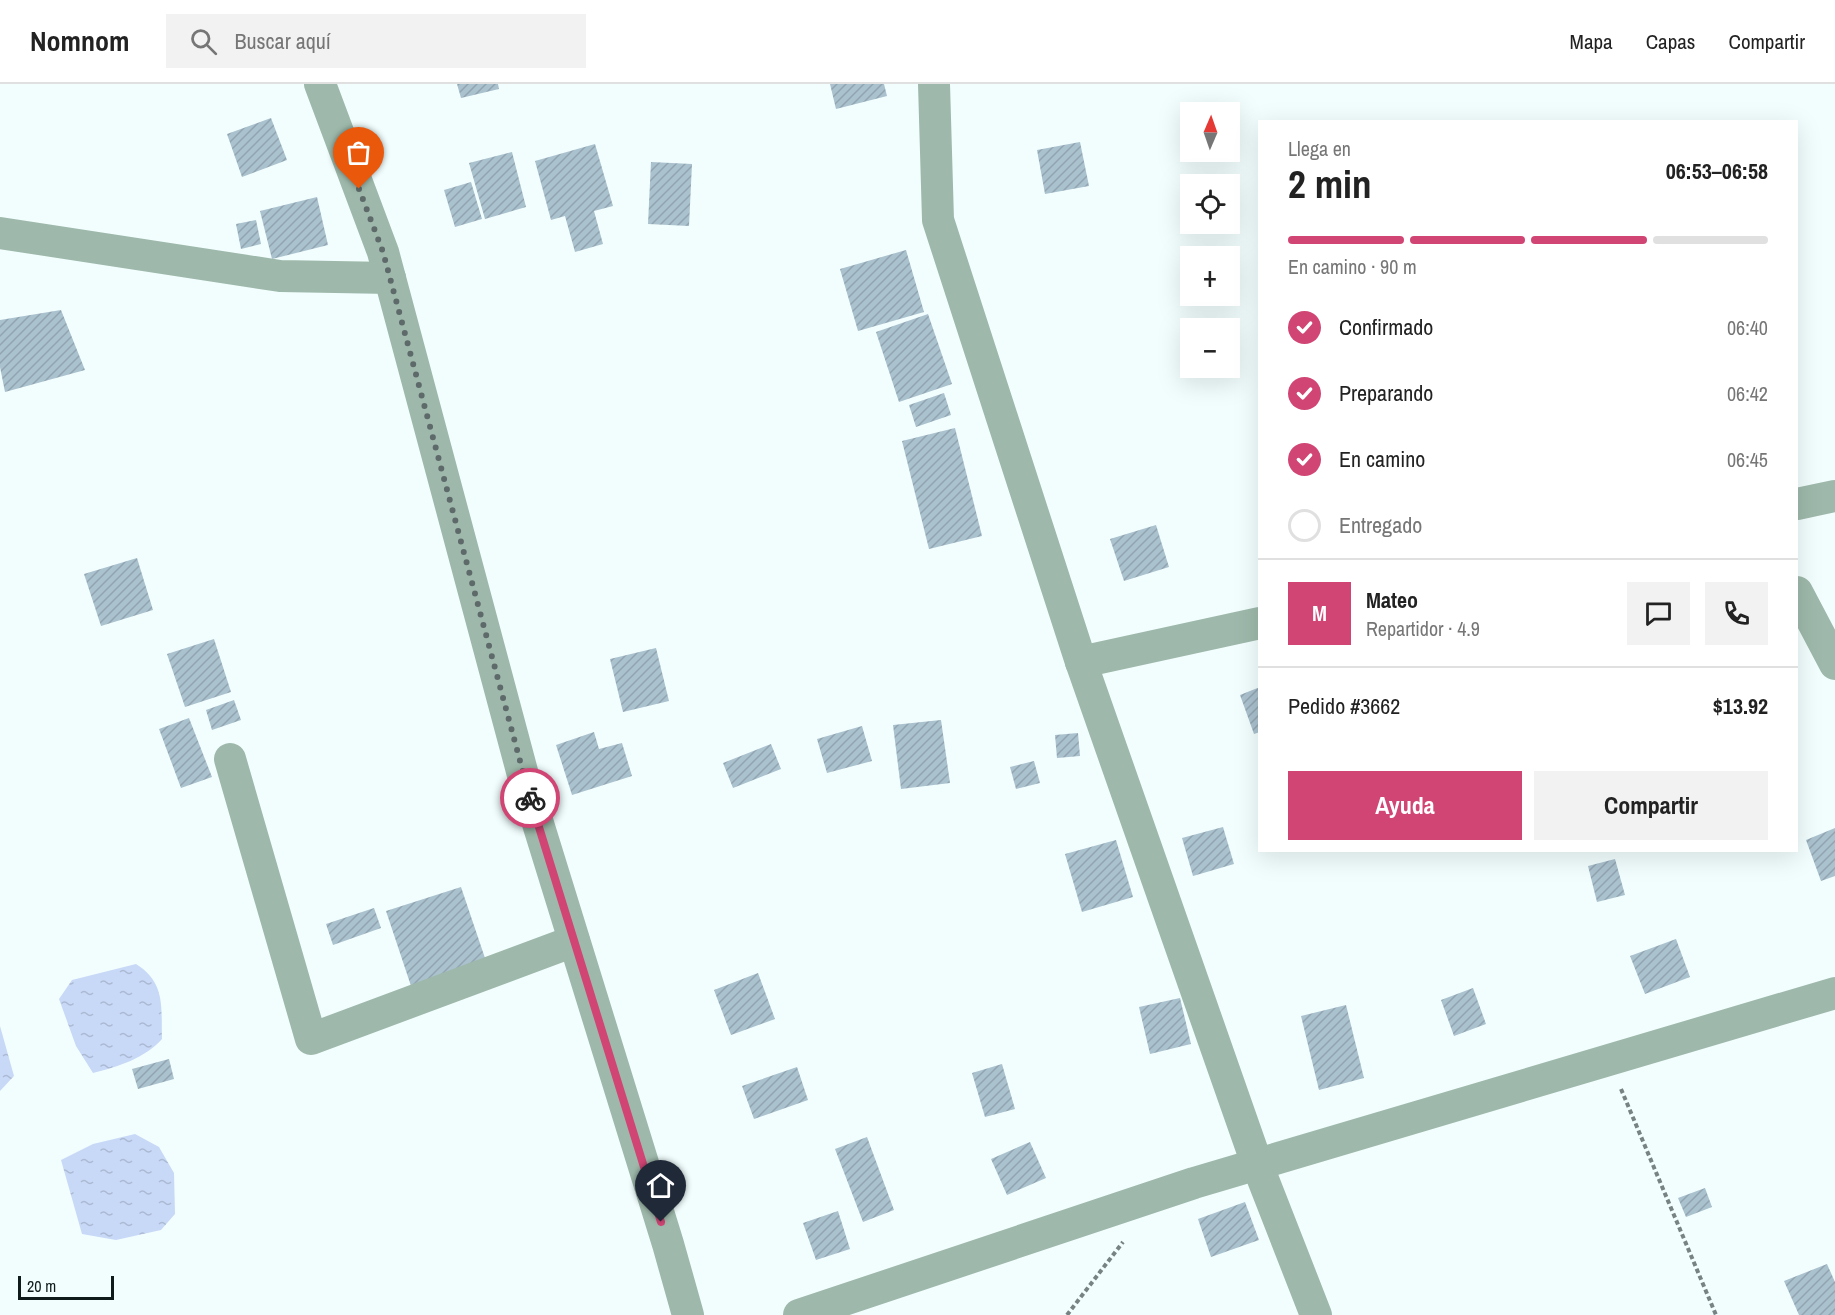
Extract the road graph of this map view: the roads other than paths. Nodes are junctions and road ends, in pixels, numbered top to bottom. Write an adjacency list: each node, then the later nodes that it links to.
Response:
1 (320, 84): 4 (street)
2 (934, 84): 9 (street)
3 (0, 233): 4 (street)
4 (390, 278): 12 (street)
5 (1835, 496): 6 (street)
6 (1798, 504)
7 (1798, 594): 10 (street)
8 (1258, 623): 9 (street)
9 (1081, 663): 14 (street)
10 (1835, 664)
11 (230, 759): 12 (street)
12 (574, 941): 15 (street)
13 (1835, 993): 14 (street)
14 (1257, 1164): 16 (street); 17 (street)
15 (688, 1315)
16 (799, 1315)
17 (1316, 1315)

